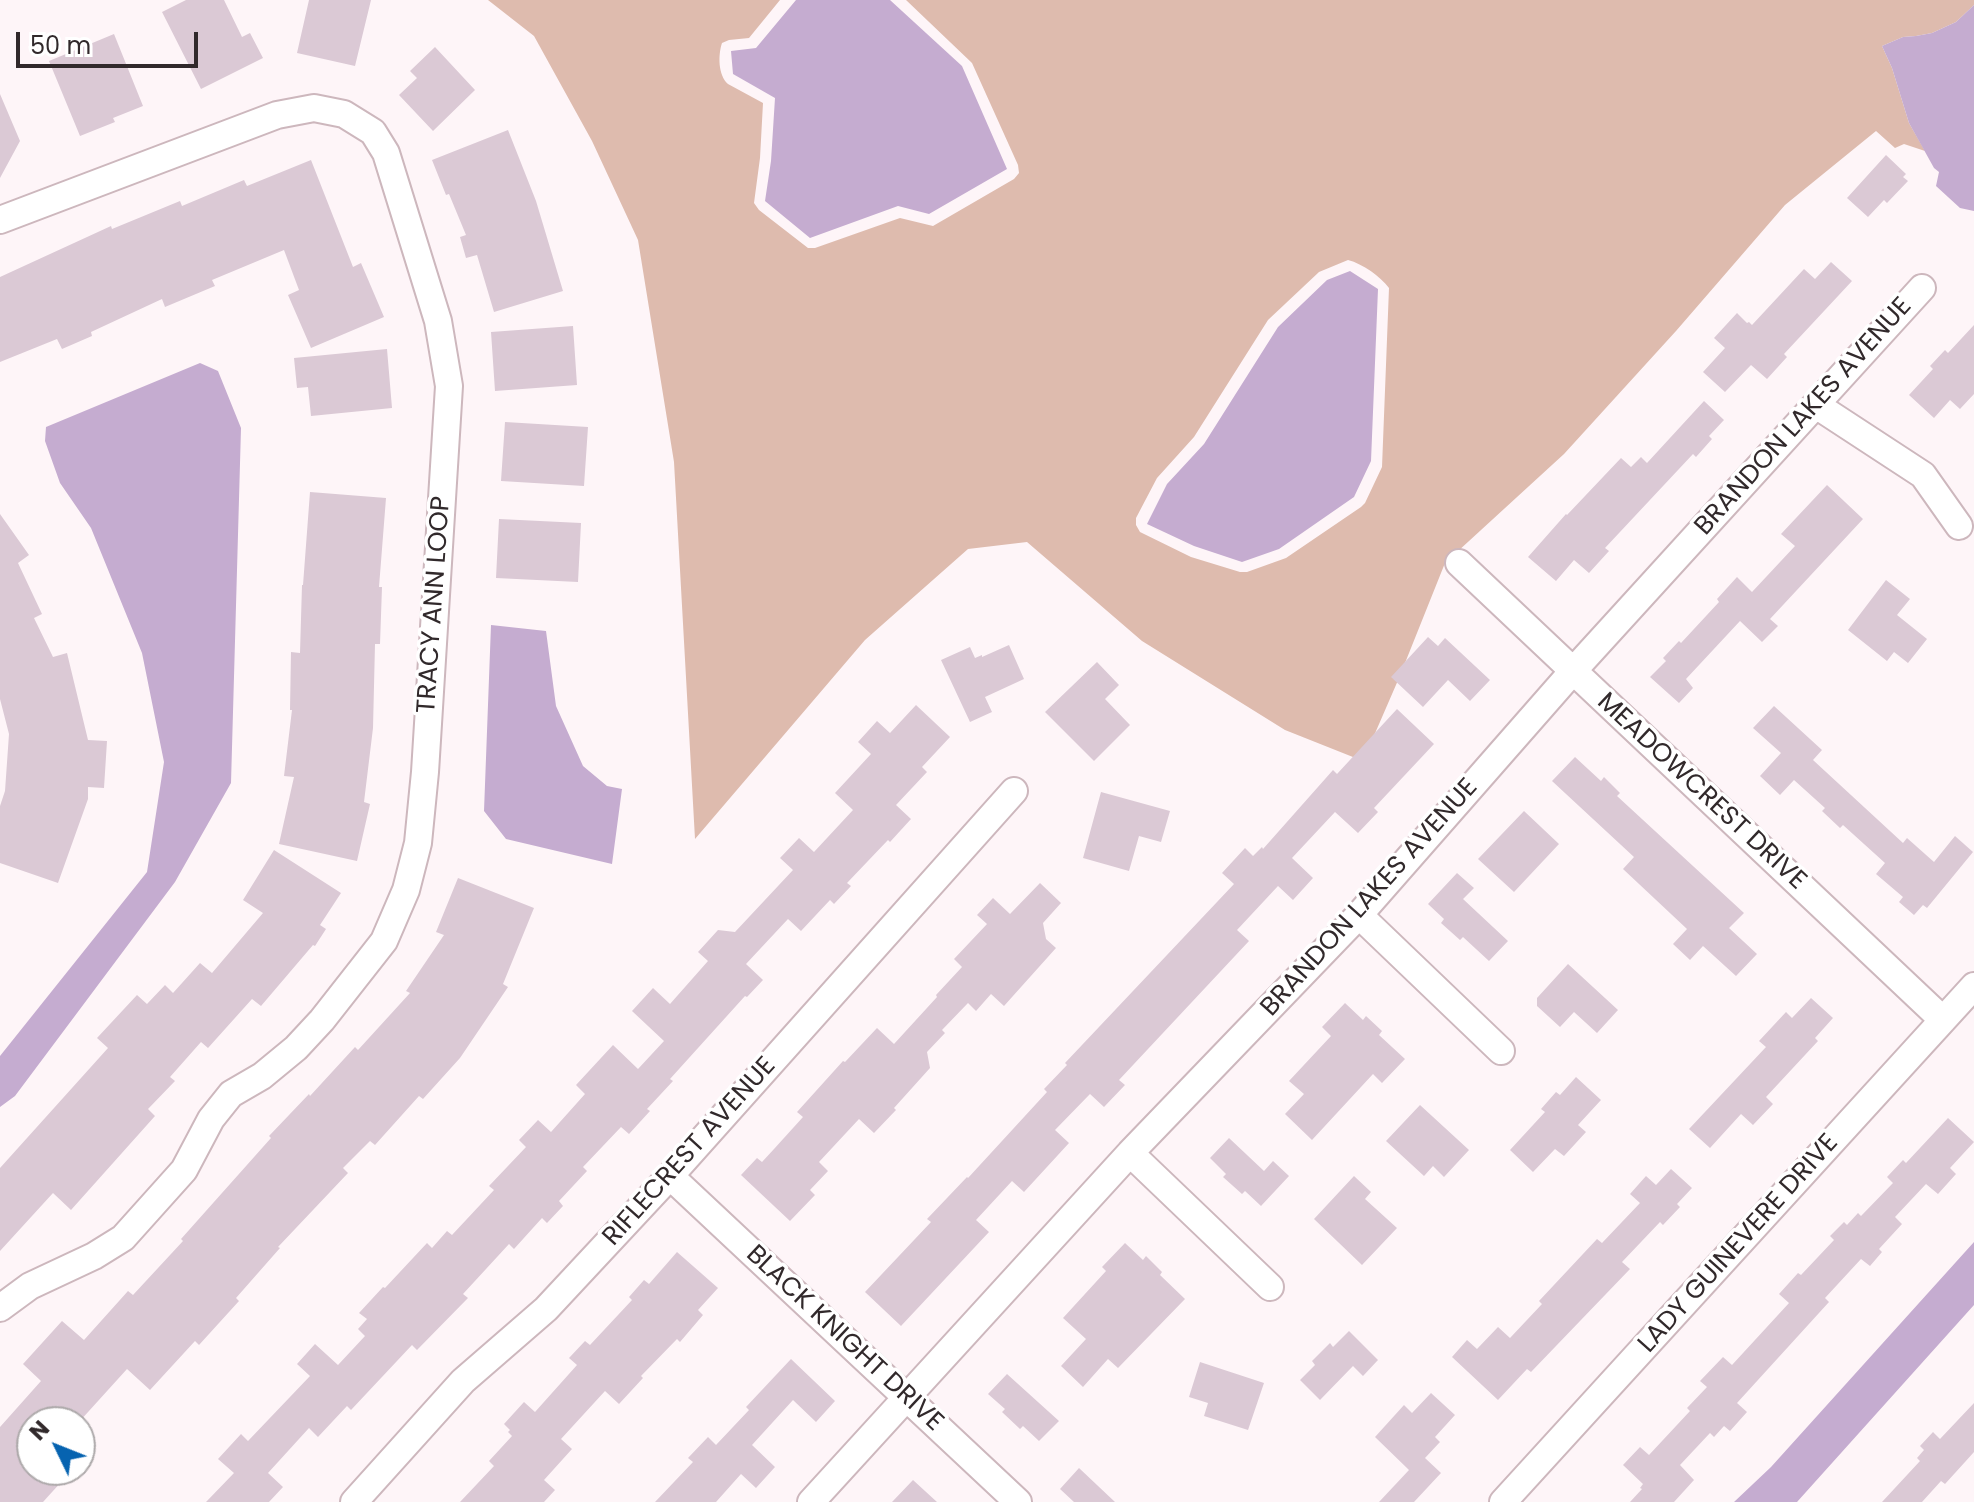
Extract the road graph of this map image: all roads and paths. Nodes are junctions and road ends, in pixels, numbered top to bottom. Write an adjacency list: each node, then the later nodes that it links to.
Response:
1 (0, 220): 15 (street, TRACY ANN LOOP)
2 (1922, 288): 3 (street, BRANDON LAKES AVENUE)
3 (1816, 405): 4 (street); 6 (street, BRANDON LAKES AVENUE)
4 (1959, 526)
5 (1459, 563): 6 (street, MEADOWCREST DRIVE)
6 (1573, 671): 8 (street, BRANDON LAKES AVENUE); 10 (street, MEADOWCREST DRIVE)
7 (1014, 791): 13 (street, RIFLECREST AVENUE)
8 (1359, 915): 11 (street); 12 (street, BRANDON LAKES AVENUE)
9 (1974, 986): 10 (street, LADY GUINEVERE DRIVE)
10 (1943, 1020): 20 (street, LADY GUINEVERE DRIVE)
11 (1501, 1051)
12 (1130, 1153): 14 (street); 16 (street, BRANDON LAKES AVENUE)
13 (670, 1176): 16 (street, BLACK KNIGHT DRIVE); 17 (street, RIFLECREST AVENUE)
14 (1270, 1287)
15 (0, 1308)
16 (906, 1397): 18 (street, BRANDON LAKES AVENUE); 19 (street, BLACK KNIGHT DRIVE)
17 (354, 1502)
18 (811, 1502)
19 (1018, 1502)
20 (1503, 1502)

